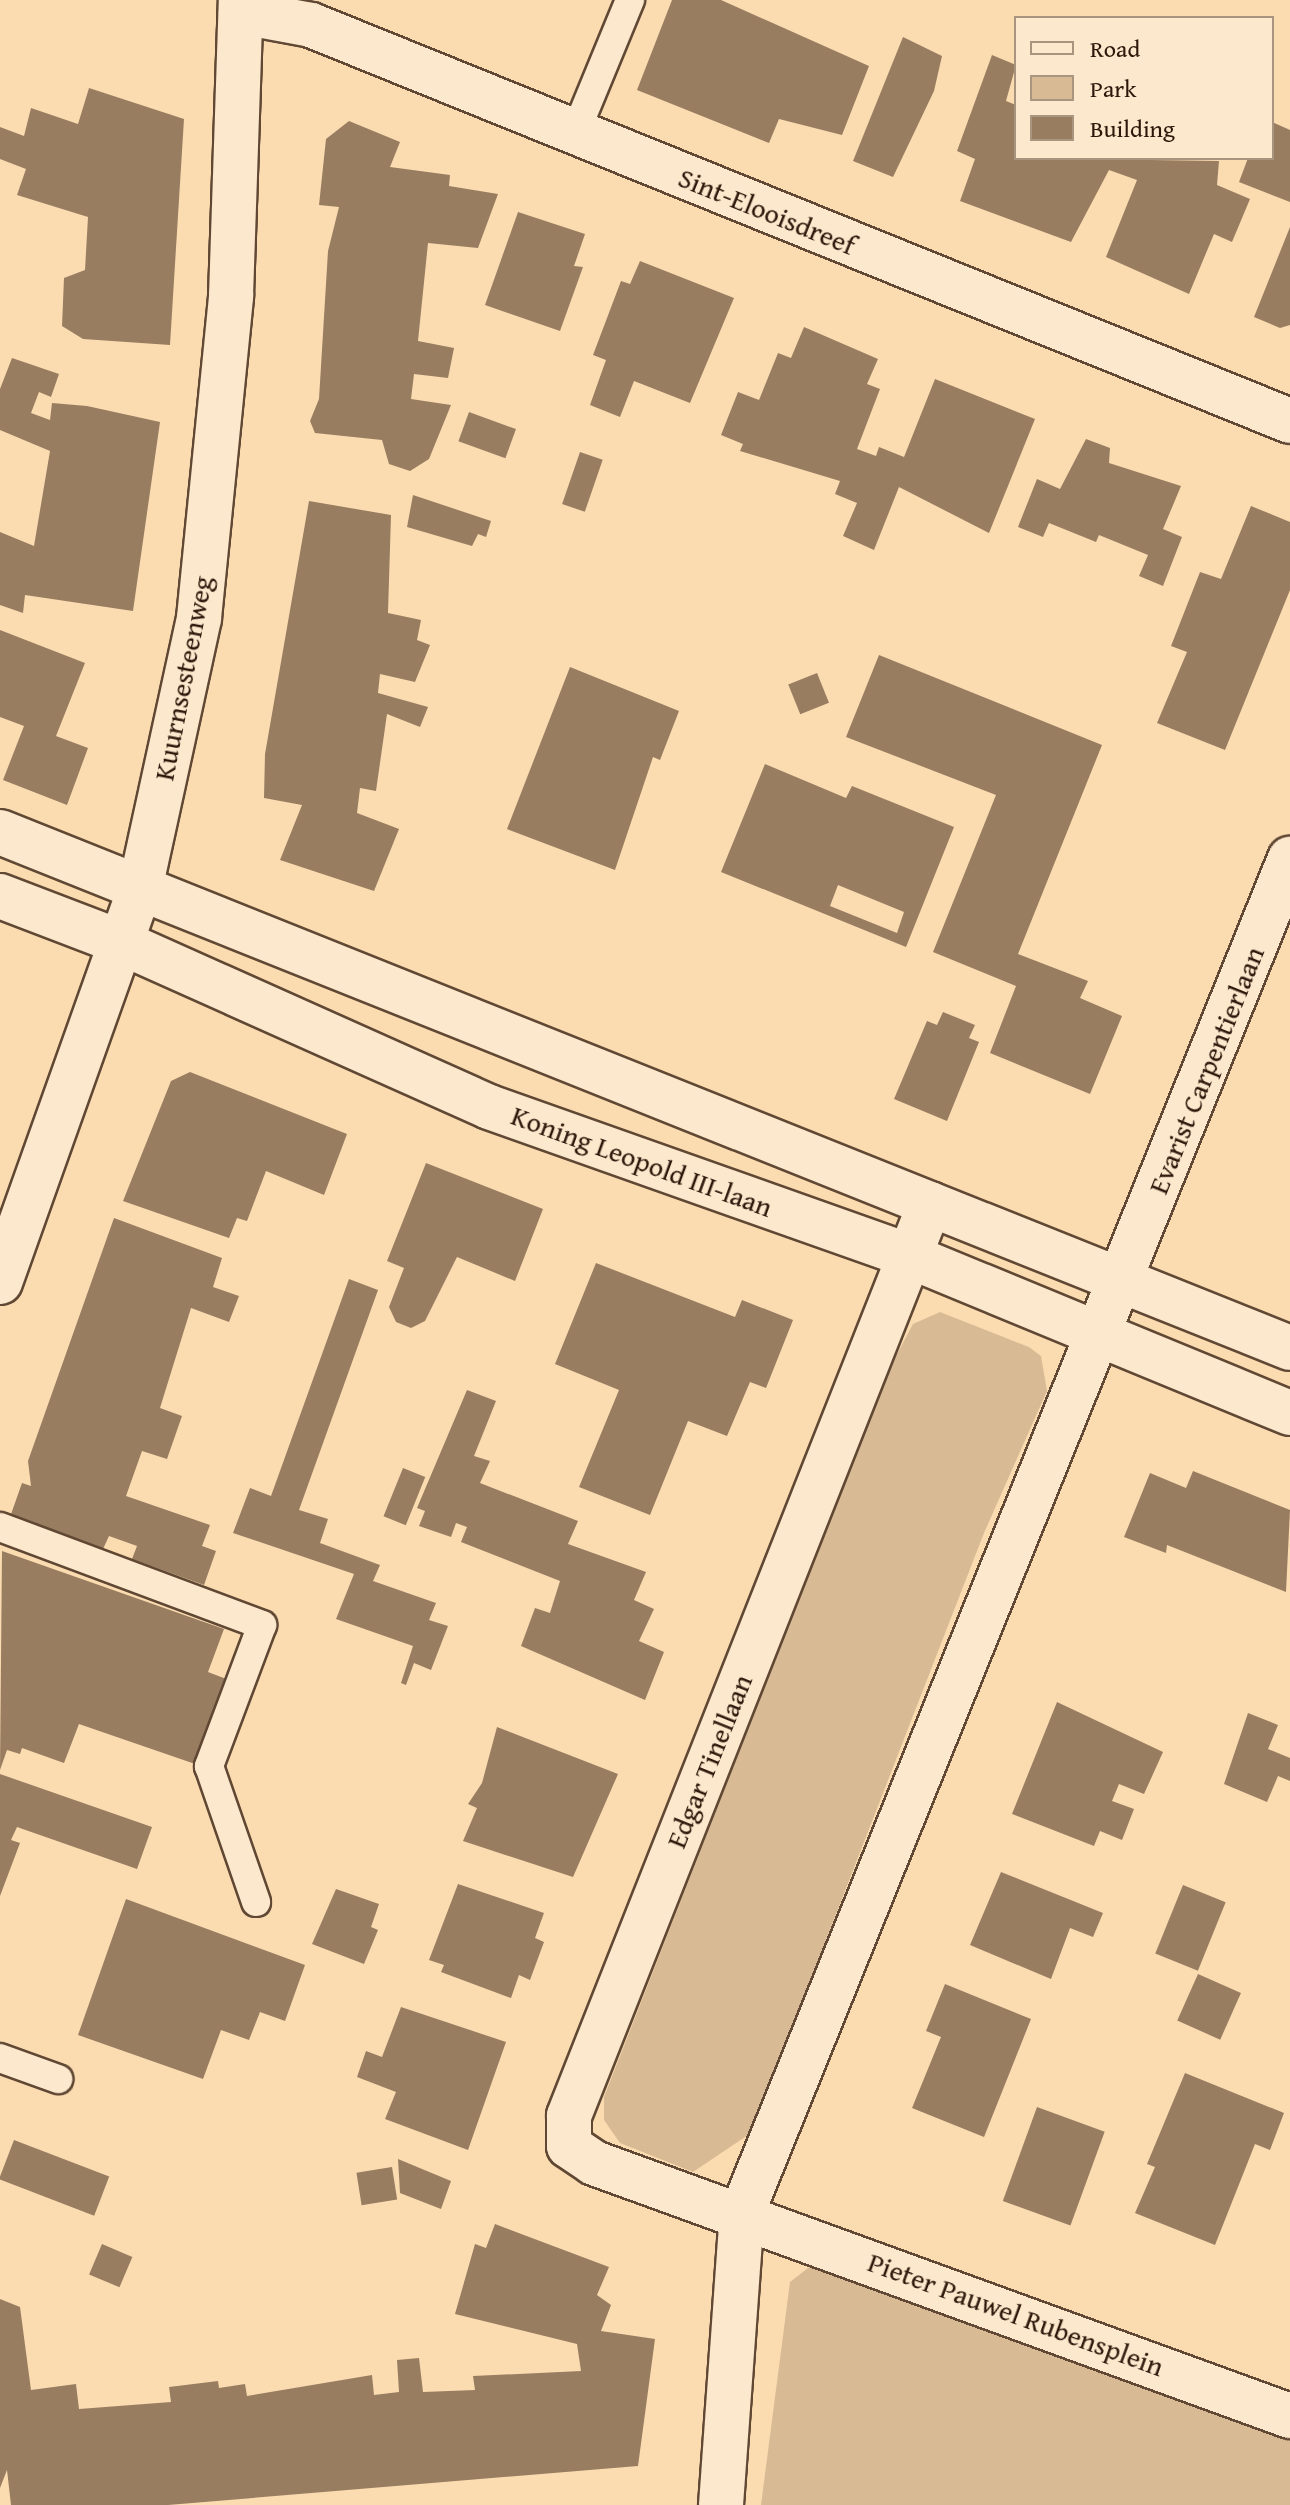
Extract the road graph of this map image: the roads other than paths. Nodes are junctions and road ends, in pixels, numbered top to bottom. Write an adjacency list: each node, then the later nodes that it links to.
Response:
1 (630, 0): 3 (lane)
2 (241, 6): 3 (street, Sint-Elooisdreef); 7 (street, Kuurnsesteenweg)
3 (576, 131): 4 (street, Sint-Elooisdreef)
4 (1290, 421)
5 (0, 832): 7 (street)
6 (1290, 859): 12 (street, Evarist Carpentierlaan)
7 (140, 889): 9 (street, Kuurnsesteenweg); 10 (street)
8 (0, 896): 9 (street, Koning Leopold III-laan)
9 (118, 941): 11 (street, Koning Leopold III-laan); 13 (street, Kuurnsesteenweg)
10 (930, 1204): 11 (street, Edgar Tinellaan); 12 (street)
11 (909, 1256): 14 (street, Koning Leopold III-laan); 21 (street, Edgar Tinellaan)
12 (1121, 1280): 14 (street); 15 (street)
13 (0, 1282)
14 (1096, 1338): 16 (street, Koning Leopold III-laan); 21 (street)
15 (1290, 1348)
16 (1290, 1413)
17 (0, 1527): 18 (lane)
18 (256, 1902)
19 (0, 2058): 20 (lane)
20 (58, 2079)
21 (742, 2213): 22 (street, Pieter Pauwel Rubensplein); 23 (street)
22 (1290, 2416)
23 (721, 2505)

